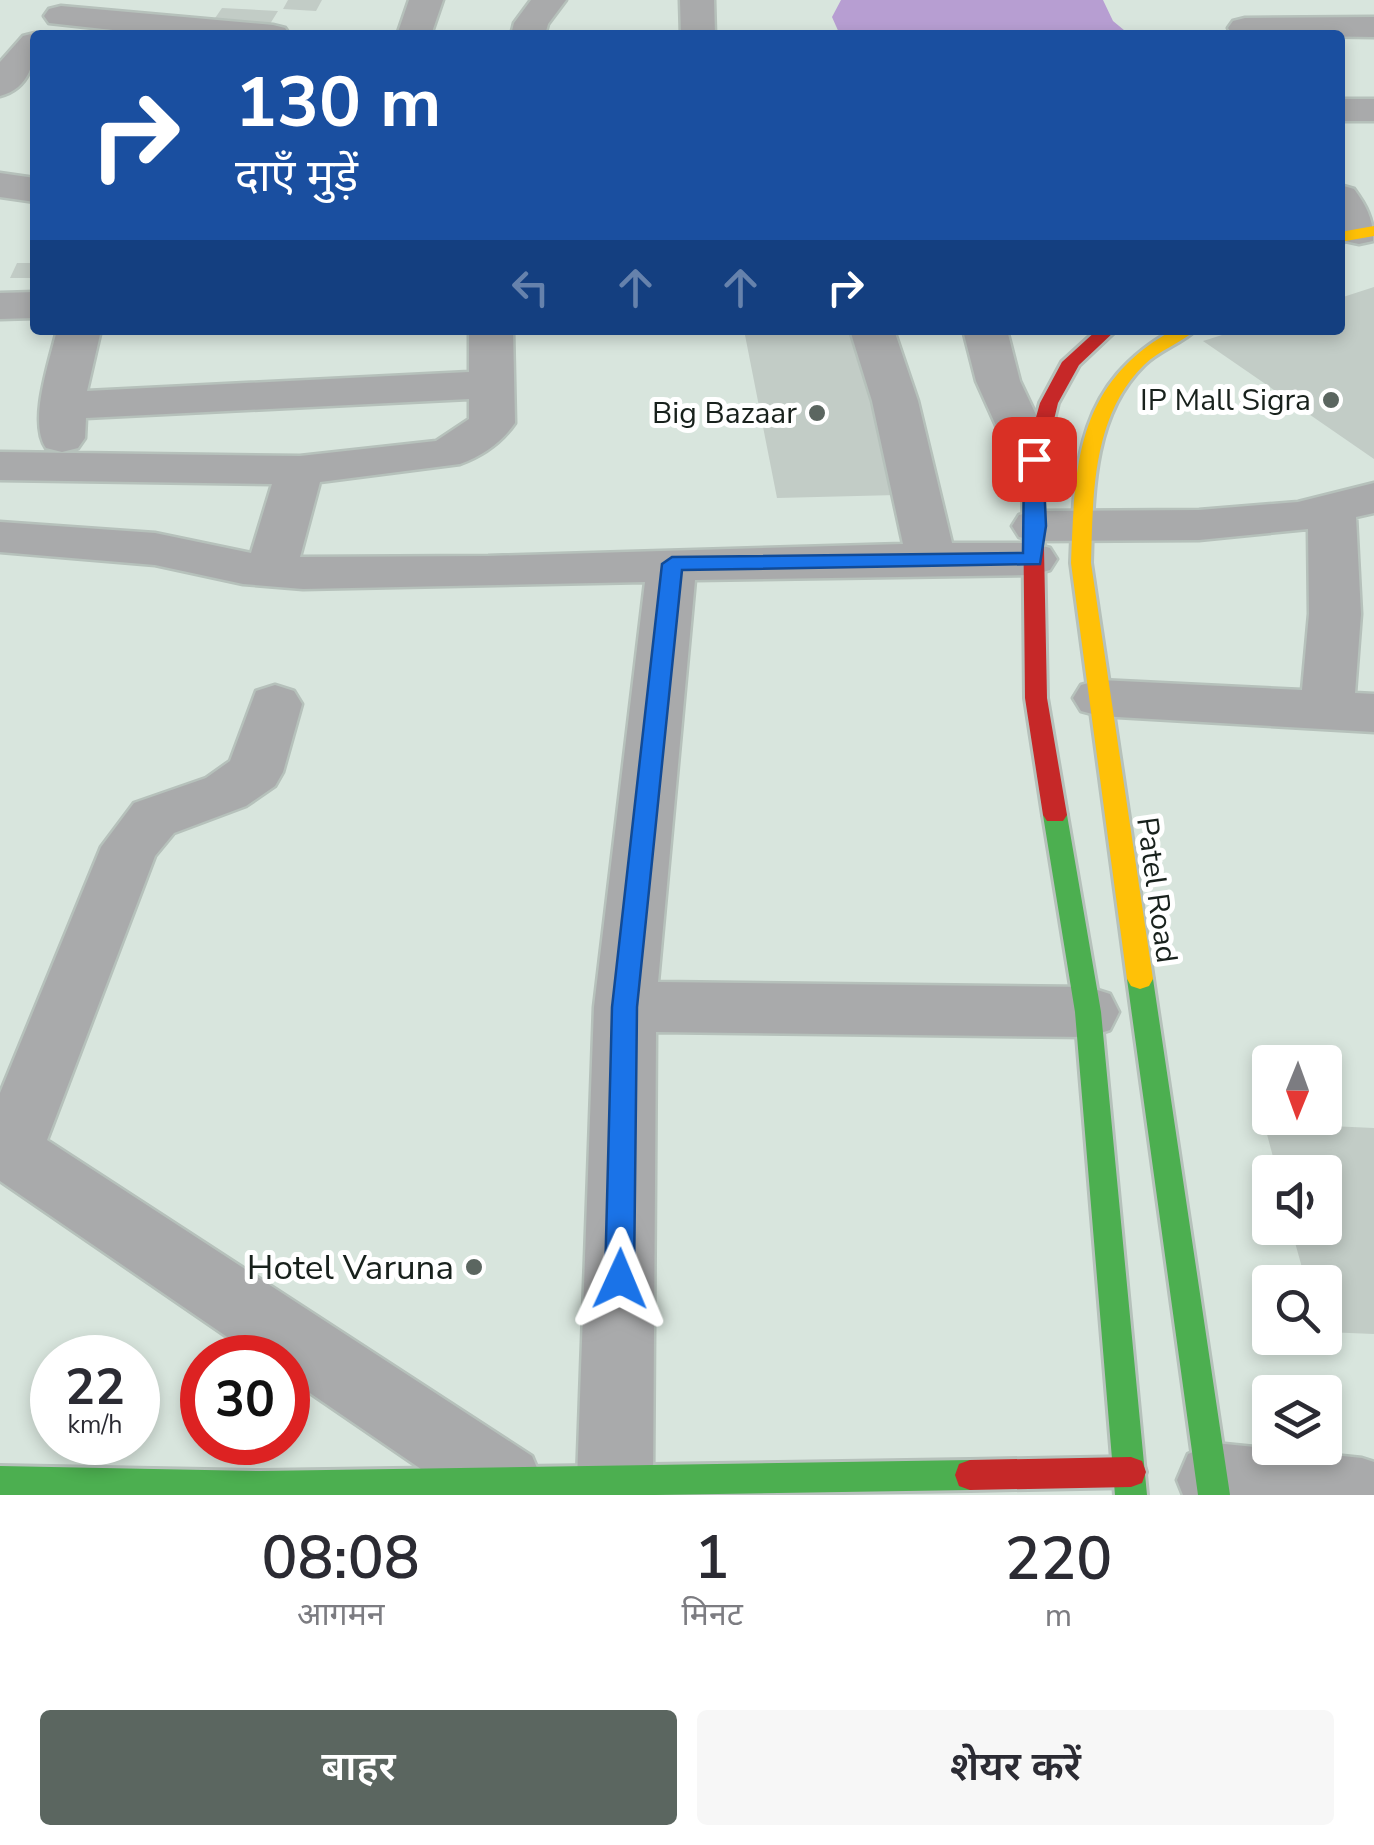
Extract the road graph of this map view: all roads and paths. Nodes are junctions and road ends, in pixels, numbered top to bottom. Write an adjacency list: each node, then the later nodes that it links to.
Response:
1 (426, 0): 8 (street)
2 (549, 0): 9 (street)
3 (697, 0): 10 (street)
4 (60, 17): 7 (street)
5 (1242, 21): 6 (street)
6 (1374, 28)
7 (214, 30)
8 (416, 30)
9 (529, 30)
10 (698, 30)
11 (30, 49): 12 (street)
12 (0, 84)
13 (0, 98): 14 (street)
14 (30, 103)
15 (1345, 110): 16 (street)
16 (1374, 110)
17 (0, 185): 18 (street)
18 (30, 189)
19 (30, 305): 20 (street)
20 (0, 306)
21 (78, 335): 28 (street)
22 (491, 335): 27 (street)
23 (874, 335): 37 (street)
24 (986, 335): 29 (street)
25 (1102, 335): 29 (street, Patel Road)
26 (1178, 335): 35 (street, Patel Road)
27 (493, 384): 28 (street); 32 (street)
28 (62, 406): 31 (street)
29 (1034, 459): 35 (street, Patel Road)
30 (0, 466): 31 (street)
31 (70, 467): 32 (street); 36 (street)
32 (300, 470): 39 (street)
33 (1353, 503): 35 (street); 42 (street)
34 (0, 537): 36 (street)
35 (1051, 537): 37 (street); 40 (street, Patel Road); 44 (street, Patel Road)
36 (70, 540): 39 (street)
37 (931, 560): 38 (street)
38 (672, 564): 39 (street); 43 (street)
39 (271, 570)
40 (1100, 698): 42 (street); 50 (street, Patel Road)
41 (275, 704): 45 (street)
42 (1350, 711)
43 (624, 1007): 44 (street); 46 (street)
44 (1088, 1012): 49 (street, Patel Road)
45 (5, 1147): 48 (street)
46 (615, 1481): 48 (street); 49 (street)
47 (0, 1482): 51 (street)
48 (504, 1482): 51 (street)
49 (1131, 1483)
50 (1214, 1488): 52 (street)
51 (201, 1490)
52 (1362, 1495)

